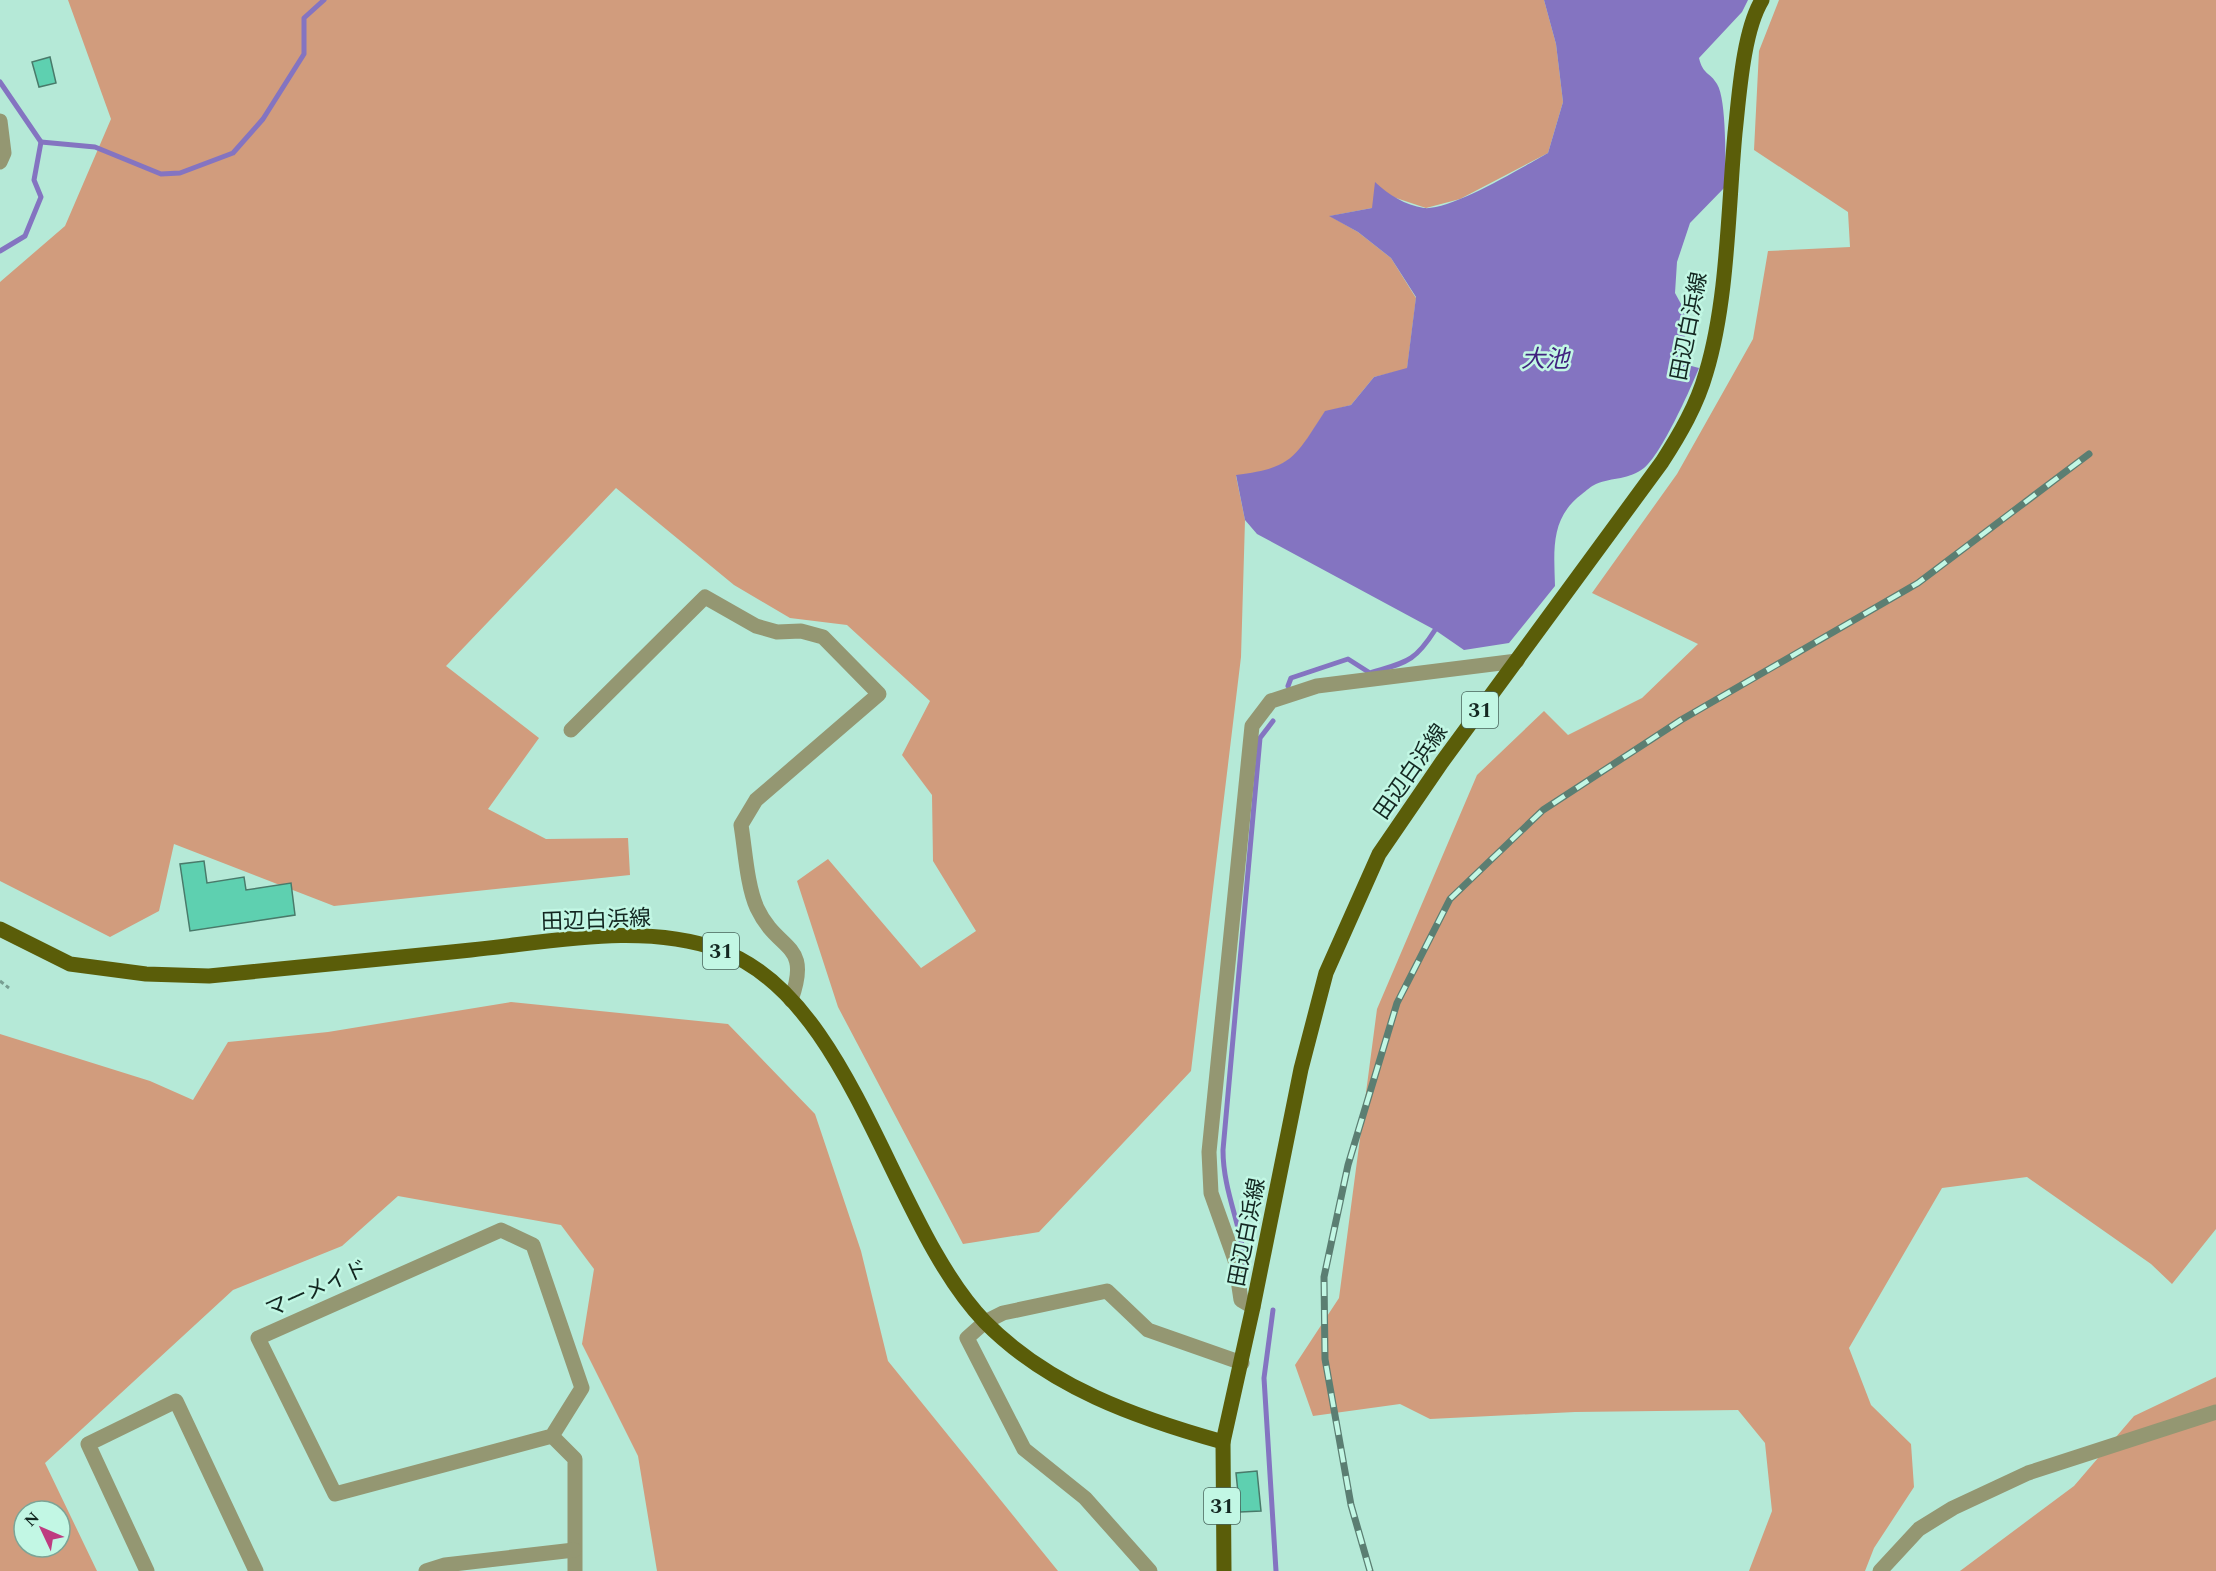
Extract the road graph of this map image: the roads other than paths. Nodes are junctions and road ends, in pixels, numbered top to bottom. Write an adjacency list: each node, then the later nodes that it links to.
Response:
1 (1762, 0): 4 (main road, 田辺白浜線 / 31)
2 (0, 121): 3 (street)
3 (0, 162)
4 (1517, 661): 8 (main road, 田辺白浜線 / 31); 8 (street)
5 (571, 730): 7 (street)
6 (0, 929): 7 (main road, 田辺白浜線 / 31)
7 (791, 1000): 9 (main road, 田辺白浜線 / 31)
8 (1253, 1307): 10 (main road, 田辺白浜線 / 31)
9 (985, 1322): 10 (street); 13 (main road, 田辺白浜線 / 31); 19 (street)
10 (1242, 1363): 13 (main road, 田辺白浜線 / 31)
11 (2216, 1412): 21 (street)
12 (552, 1436): 12 (street, マーメイド); 14 (street)
13 (1223, 1442): 20 (main road, 田辺白浜線 / 31)
14 (574, 1550): 17 (street); 18 (street)
15 (147, 1571): 16 (street)
16 (256, 1571)
17 (426, 1571)
18 (575, 1571)
19 (1150, 1571)
20 (1224, 1571)
21 (1880, 1571)

